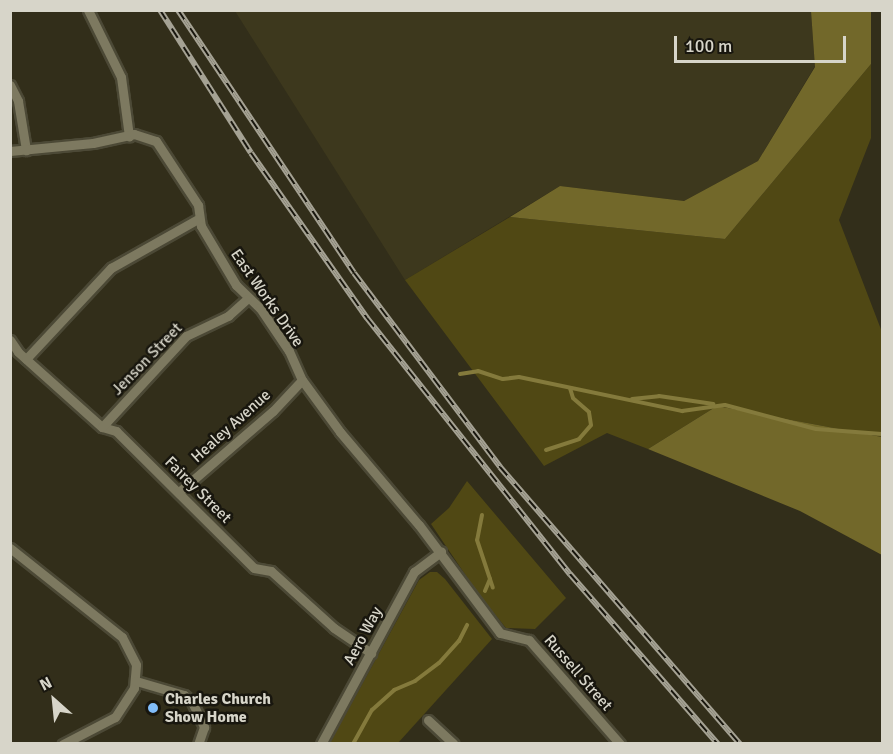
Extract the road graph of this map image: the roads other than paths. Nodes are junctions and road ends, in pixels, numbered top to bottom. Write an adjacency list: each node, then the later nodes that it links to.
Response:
1 (88, 10): 3 (street)
2 (10, 85): 4 (street)
3 (129, 136): 4 (street, East Works Drive); 6 (street, East Works Drive)
4 (26, 150): 5 (street, East Works Drive)
5 (10, 151)
6 (198, 219): 7 (street, East Works Drive); 9 (street)
7 (247, 299): 10 (street, East Works Drive); 11 (street, Jenson Street)
8 (10, 340): 9 (street, Fairey Street)
9 (26, 359): 11 (street, Fairey Street)
10 (302, 380): 12 (street, Healey Avenue); 14 (street, East Works Drive)
11 (102, 427): 12 (street, Fairey Street)
12 (179, 492): 15 (street, Fairey Street)
13 (10, 548): 16 (street)
14 (441, 552): 15 (street, Aero Way); 22 (street, Russell Street)
15 (371, 653): 20 (street, Aero Way)
16 (136, 681): 18 (street); 19 (street)
17 (428, 720): 21 (street)
18 (63, 744)
19 (198, 744)
20 (321, 744)
21 (454, 744)
22 (620, 744)

